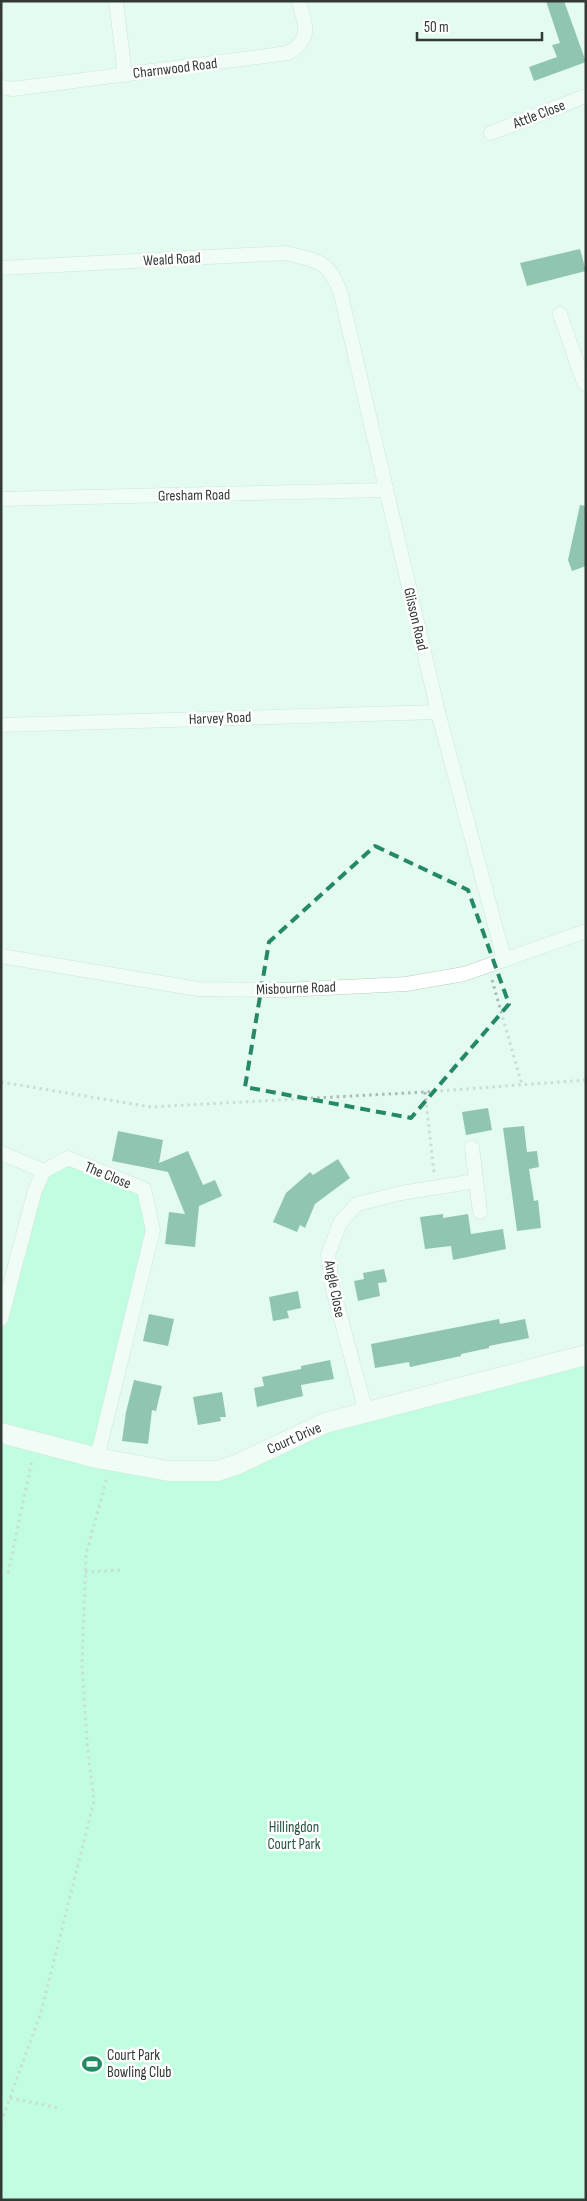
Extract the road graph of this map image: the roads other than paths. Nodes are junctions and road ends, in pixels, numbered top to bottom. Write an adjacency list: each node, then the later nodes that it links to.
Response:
1 (116, 1): 3 (street)
2 (299, 1): 3 (street, Charnwood Road)
3 (125, 75): 4 (street, Charnwood Road)
4 (1, 87)
5 (586, 96): 6 (street, Attle Close)
6 (492, 133)
7 (1, 268): 8 (street, Weald Road)
8 (336, 278): 12 (street, Glisson Road)
9 (560, 314): 10 (street)
10 (581, 359): 11 (street)
11 (584, 383)
12 (386, 490): 13 (street, Gresham Road); 14 (street, Glisson Road)
13 (1, 499)
14 (438, 712): 15 (street, Harvey Road); 18 (street, Glisson Road)
15 (1, 725)
16 (586, 931): 18 (street, Misbourne Road)
17 (1, 956): 18 (street, Misbourne Road)
18 (504, 959)
19 (472, 1148): 22 (street)
20 (1, 1153): 21 (street)
21 (44, 1171): 24 (street); 28 (street, The Close)
22 (476, 1181): 23 (street); 26 (street, Angle Close)
23 (480, 1212)
24 (1, 1319)
25 (586, 1355): 26 (street, Court Drive)
26 (366, 1412): 28 (street, Court Drive)
27 (1, 1433): 28 (street, Court Drive)
28 (104, 1459)

